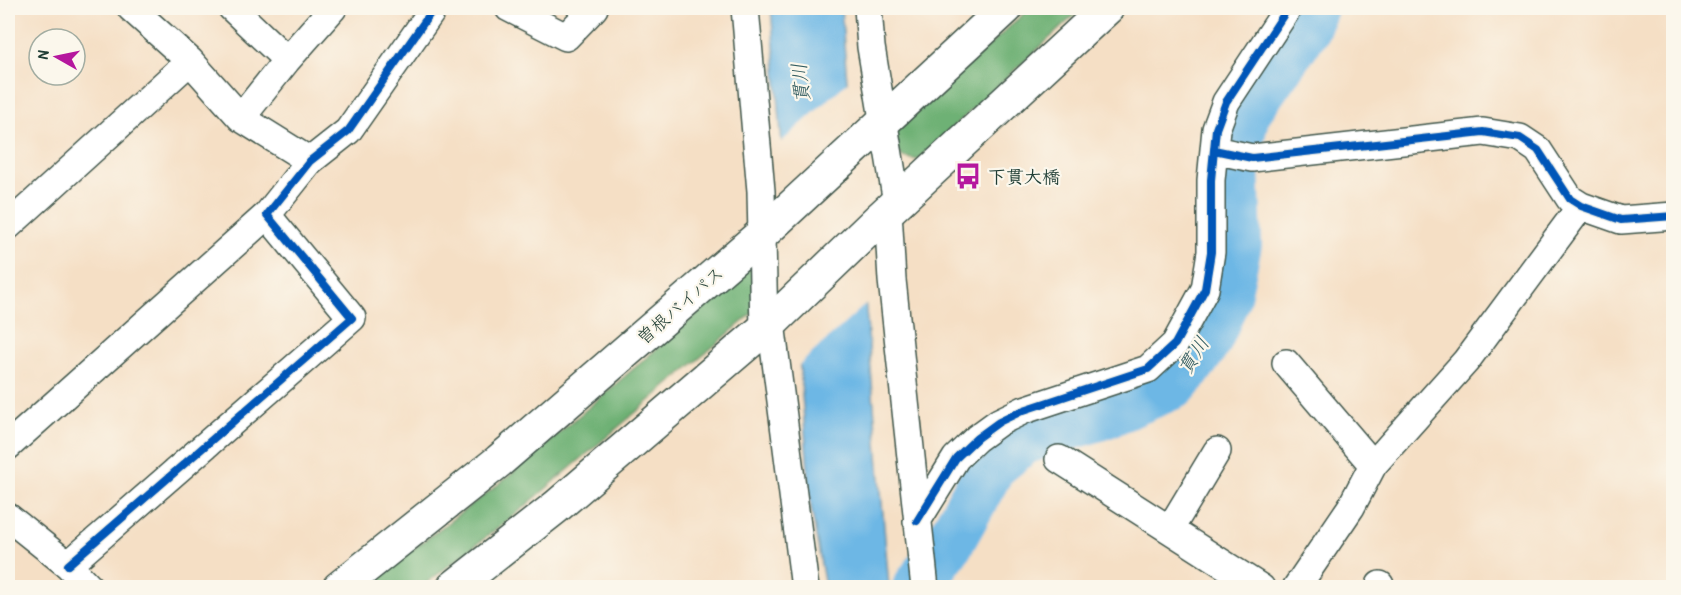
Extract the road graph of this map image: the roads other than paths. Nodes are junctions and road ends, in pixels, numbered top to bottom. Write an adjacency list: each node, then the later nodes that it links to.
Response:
1 (131, 8): 13 (street)
2 (232, 8): 12 (street)
3 (333, 8): 12 (street)
4 (435, 8): 17 (street)
5 (508, 8): 6 (street)
6 (594, 8)
7 (745, 8): 23 (street)
8 (868, 8): 15 (street)
9 (1006, 8): 15 (highway, 曽根バイパス)
10 (1107, 8): 19 (highway)
11 (1288, 8): 16 (street)
12 (287, 60): 14 (street)
13 (190, 61): 14 (street); 22 (street)
14 (241, 118): 17 (street)
15 (877, 127): 19 (street); 23 (highway, 曽根バイパス)
16 (1218, 151): 18 (street); 31 (street)
17 (310, 161): 20 (street)
18 (1581, 206): 21 (street); 29 (street)
19 (887, 212): 24 (highway); 31 (street)
20 (267, 215): 26 (street); 33 (street)
21 (1674, 216)
22 (8, 226)
23 (769, 228): 24 (street); 35 (highway, 曽根バイパス)
24 (773, 320): 36 (highway); 37 (street)
25 (1286, 363): 29 (street)
26 (8, 446)
27 (1217, 451): 32 (street)
28 (1059, 459): 32 (street)
29 (1373, 465): 40 (street)
30 (8, 517): 33 (street)
31 (917, 521): 38 (street)
32 (1170, 530): 39 (street)
33 (68, 565): 34 (street)
34 (90, 588)
35 (339, 588)
36 (453, 588)
37 (805, 588)
38 (925, 588)
39 (1262, 588)
40 (1296, 588)

